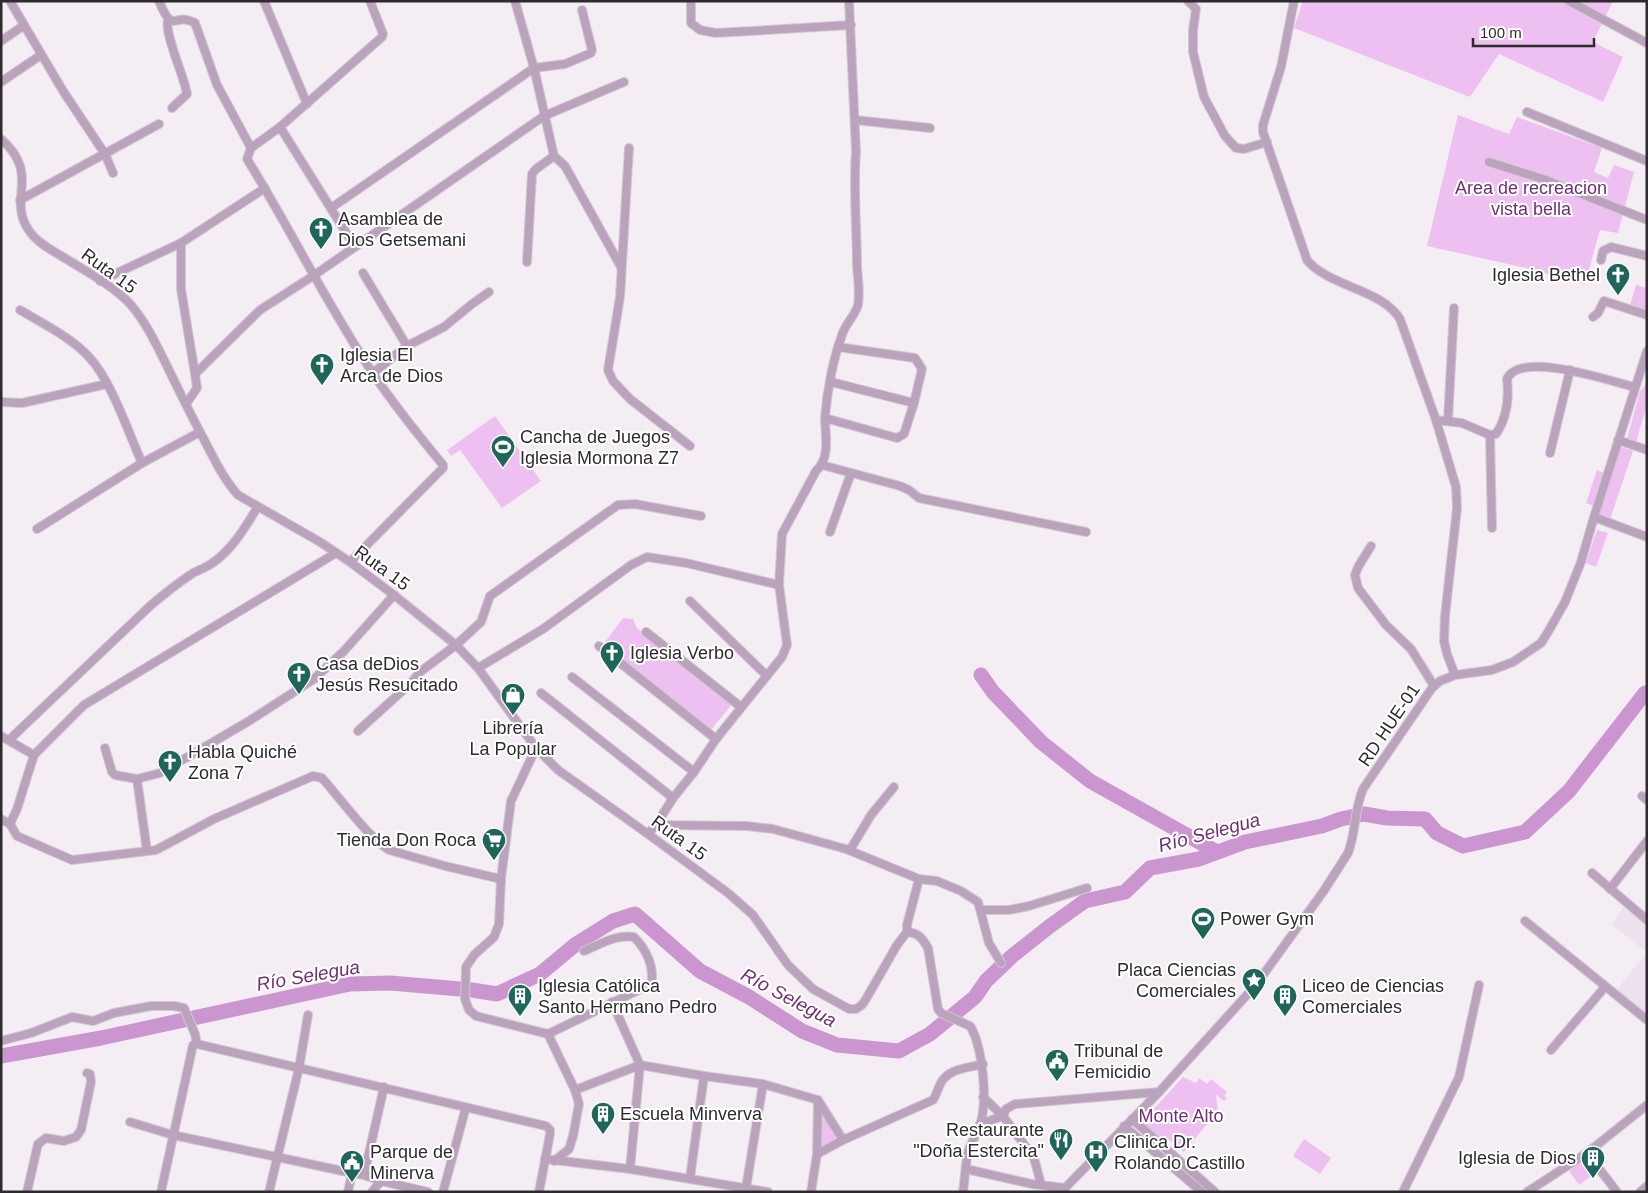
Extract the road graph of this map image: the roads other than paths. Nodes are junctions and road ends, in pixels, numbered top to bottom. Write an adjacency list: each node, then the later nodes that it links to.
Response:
1 (10, 1): 14 (street)
2 (159, 1): 12 (street)
3 (264, 1): 21 (street)
4 (370, 1): 21 (street)
5 (515, 1): 18 (street)
6 (691, 1): 13 (street)
7 (849, 1): 13 (street)
8 (1188, 1): 30 (street)
9 (1294, 1): 30 (street)
10 (1569, 1): 16 (street)
11 (582, 10): 18 (street)
12 (168, 20): 22 (street); 31 (street)
13 (851, 25): 25 (street)
14 (23, 26): 15 (street); 17 (street)
15 (1, 42)
16 (1647, 43)
17 (41, 55): 19 (street); 33 (street)
18 (534, 68): 24 (street); 40 (street)
19 (1, 82)
20 (624, 82): 24 (street)
21 (307, 104): 27 (street)
22 (172, 108)
23 (1527, 112): 35 (street)
24 (544, 116): 34 (street); 43 (street)
25 (855, 120): 28 (street); 57 (street)
26 (159, 124): 33 (street)
27 (280, 127): 31 (street); 40 (street)
28 (930, 128)
29 (1, 139): 39 (street, Ruta 15)
30 (1266, 142): 69 (street)
31 (251, 148): 38 (street)
32 (629, 148): 47 (street)
33 (105, 154): 37 (street); 39 (street)
34 (554, 156): 46 (street); 47 (street)
35 (1647, 161)
36 (1489, 162): 41 (street)
37 (113, 174)
38 (265, 188): 42 (street); 49 (street)
39 (20, 200): 50 (street, Ruta 15)
40 (331, 208): 43 (street)
41 (1647, 220)
42 (181, 243): 50 (street); 61 (street)
43 (355, 247): 49 (street)
44 (1647, 256): 45 (street)
45 (1600, 260)
46 (527, 262)
47 (622, 268): 74 (street)
48 (363, 273): 56 (street)
49 (313, 276): 60 (street); 61 (street)
50 (100, 281): 67 (street, Ruta 15)
51 (490, 292): 56 (street)
52 (1454, 308): 70 (street)
53 (20, 310): 63 (street)
54 (1647, 315): 55 (street)
55 (1592, 317)
56 (407, 346): 60 (street)
57 (838, 348): 62 (street); 66 (street)
58 (1647, 351): 64 (street, RD HUE-01)
59 (1570, 370): 64 (street); 72 (street); 76 (street)
60 (372, 372): 90 (street)
61 (195, 374): 67 (street)
62 (831, 382): 66 (street); 68 (street)
63 (107, 384): 65 (street); 77 (street)
64 (1634, 387): 73 (street, RD HUE-01)
65 (1, 402)
66 (914, 403): 68 (street)
67 (186, 404): 71 (street, Ruta 15)
68 (825, 418): 78 (street)
69 (1436, 420): 70 (street); 98 (street)
70 (1448, 420): 72 (street)
71 (200, 432): 77 (street); 80 (street, Ruta 15)
72 (1490, 435): 83 (street)
73 (1618, 440): 75 (street); 82 (street, RD HUE-01)
74 (690, 446)
75 (1647, 450)
76 (1550, 453)
77 (142, 463): 84 (street)
78 (822, 465): 79 (street); 91 (street)
79 (851, 473): 85 (street); 86 (street)
80 (257, 508): 89 (street, Ruta 15); 105 (street)
81 (701, 516): 95 (street)
82 (1594, 517): 87 (street); 98 (street, RD HUE-01)
83 (1492, 528)
84 (37, 529)
85 (830, 532)
86 (1086, 532)
87 (1647, 537)
88 (1371, 546): 101 (street)
89 (336, 553): 90 (street, Ruta 15); 109 (street)
90 (350, 562): 92 (street, Ruta 15)
91 (779, 585): 97 (street); 99 (street)
92 (394, 595): 95 (street, Ruta 15); 111 (street)
93 (690, 602): 99 (street)
94 (646, 632): 103 (street)
95 (456, 645): 97 (street, Ruta 15); 104 (street)
96 (599, 646): 106 (street)
97 (478, 668): 108 (street, Ruta 15)
98 (1455, 675): 101 (street, RD HUE-01)
99 (767, 676): 103 (street)
100 (572, 677): 110 (street)
101 (1434, 686): 149 (street, RD HUE-01)
102 (541, 693): 113 (street)
103 (741, 707): 106 (street)
104 (358, 731)
105 (5, 738): 109 (street)
106 (716, 740): 110 (street)
107 (105, 748): 111 (street)
108 (536, 748): 117 (street, Ruta 15); 122 (street)
109 (34, 755): 115 (street)
110 (694, 772): 113 (street)
111 (137, 779): 120 (street)
112 (894, 787): 119 (street)
113 (673, 798): 116 (street)
114 (1, 819): 115 (street)
115 (10, 824): 120 (street)
116 (656, 825): 117 (street); 119 (street)
117 (648, 834): 129 (street, Ruta 15)
118 (1647, 841): 125 (street)
119 (850, 850): 123 (street)
120 (147, 851): 122 (street)
121 (1592, 873): 125 (street)
122 (501, 879): 137 (street)
123 (919, 879): 126 (street); 129 (street)
124 (1086, 888): 126 (street)
125 (1610, 889): 127 (street)
126 (981, 910): 131 (street)
127 (1647, 920)
128 (1525, 921): 133 (street)
129 (908, 932): 142 (street)
130 (584, 951): 134 (street)
131 (1001, 963)
132 (1479, 985): 189 (street)
133 (1606, 987): 136 (street); 140 (street)
134 (612, 1002): 137 (street); 141 (street)
135 (308, 1015): 143 (street)
136 (1647, 1020)
137 (548, 1034): 148 (street)
138 (1, 1041): 139 (street)
139 (197, 1044): 143 (street); 159 (street)
140 (1551, 1050)
141 (640, 1064): 145 (street); 148 (street); 166 (street)
142 (983, 1064): 150 (street); 160 (street)
143 (299, 1068): 147 (street); 163 (street)
144 (87, 1073): 176 (street)
145 (704, 1076): 146 (street); 170 (street)
146 (763, 1084): 151 (street); 174 (street)
147 (384, 1087): 153 (street); 169 (street)
148 (575, 1090): 165 (street)
149 (1158, 1092): 154 (street); 155 (street, RD HUE-01)
150 (984, 1097): 154 (street); 157 (street)
151 (818, 1100): 160 (street); 162 (street)
152 (1647, 1105): 161 (street)
153 (466, 1107): 164 (street); 182 (street)
154 (1003, 1116): 157 (street); 172 (street)
155 (1132, 1118): 158 (street, RD HUE-01); 188 (street)
156 (130, 1122): 159 (street)
157 (980, 1124): 167 (street)
158 (1124, 1126): 175 (street); 187 (street)
159 (173, 1135): 163 (street); 177 (street)
160 (844, 1140): 162 (street)
161 (1587, 1153): 190 (street); 191 (street)
162 (817, 1154): 185 (street)
163 (277, 1157): 168 (street); 178 (street)
164 (545, 1159): 165 (street); 183 (street)
165 (554, 1161): 166 (street)
166 (630, 1168): 170 (street)
167 (966, 1169): 172 (street); 186 (street)
168 (352, 1173): 169 (street); 179 (street)
169 (364, 1174): 171 (street)
170 (690, 1178): 174 (street)
171 (381, 1181): 180 (street); 181 (street)
172 (1041, 1184): 175 (street)
173 (1647, 1186): 192 (street)
174 (746, 1188): 184 (street)
175 (1064, 1190)
176 (27, 1192)
177 (161, 1192)
178 (269, 1192)
179 (348, 1192)
180 (372, 1192)
181 (428, 1192)
182 (443, 1192)
183 (539, 1192)
184 (768, 1192)
185 (811, 1192)
186 (963, 1192)
187 (1202, 1192)
188 (1215, 1192)
189 (1403, 1192)
190 (1527, 1192)
191 (1617, 1192)
192 (1640, 1192)

